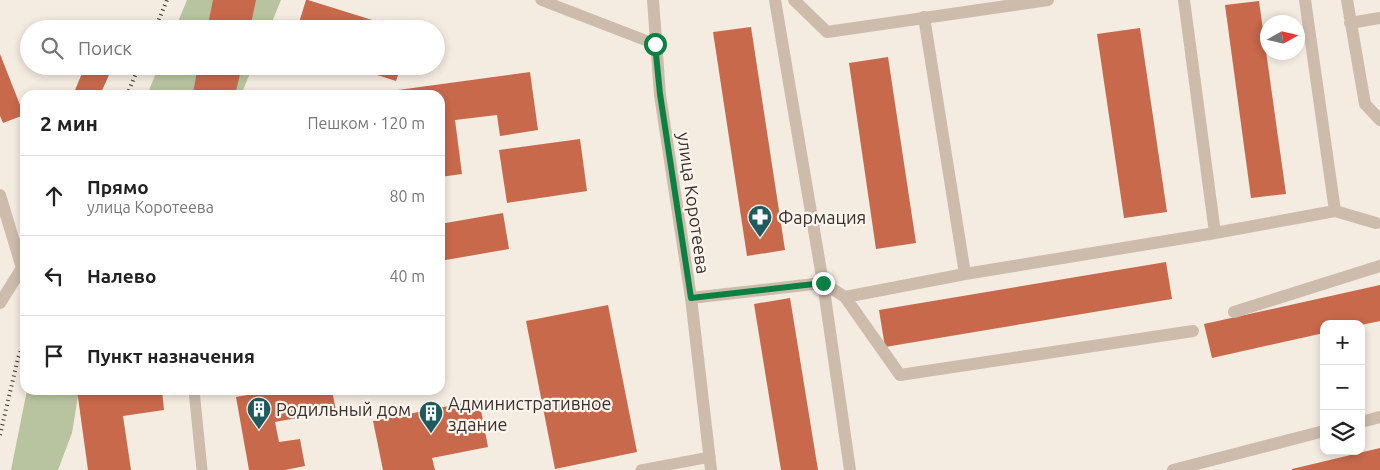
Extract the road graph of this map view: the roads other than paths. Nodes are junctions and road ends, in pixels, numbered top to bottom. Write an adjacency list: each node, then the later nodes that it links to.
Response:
1 (541, 0): 12 (lane)
2 (653, 0): 12 (street, улица Коротеева)
3 (775, 0): 22 (street)
4 (794, 0): 9 (street)
5 (1048, 0): 9 (street)
6 (1184, 0): 17 (street)
7 (1305, 0): 15 (street)
8 (1347, 0): 11 (street)
9 (924, 17): 21 (street)
10 (1380, 18): 11 (street)
11 (1350, 23): 13 (street)
12 (655, 44): 24 (street, улица Коротеева)
13 (1380, 120)
14 (0, 195): 18 (street)
15 (1336, 211): 16 (street); 17 (street)
16 (1376, 223)
17 (1215, 233): 21 (street)
18 (20, 261)
19 (1380, 266): 26 (street)
20 (20, 271): 25 (street)
21 (965, 274): 23 (street)
22 (823, 283): 23 (street); 24 (street); 35 (street)
23 (845, 297): 27 (street)
24 (691, 298): 32 (street, улица Коротеева)
25 (0, 303)
26 (1234, 312)
27 (1194, 331)
28 (194, 395): 33 (lane)
29 (1380, 417): 30 (street)
30 (1365, 421)
31 (1320, 432): 36 (street)
32 (711, 464): 34 (lane)
33 (202, 470)
34 (641, 470)
35 (850, 470)
36 (1173, 470)

